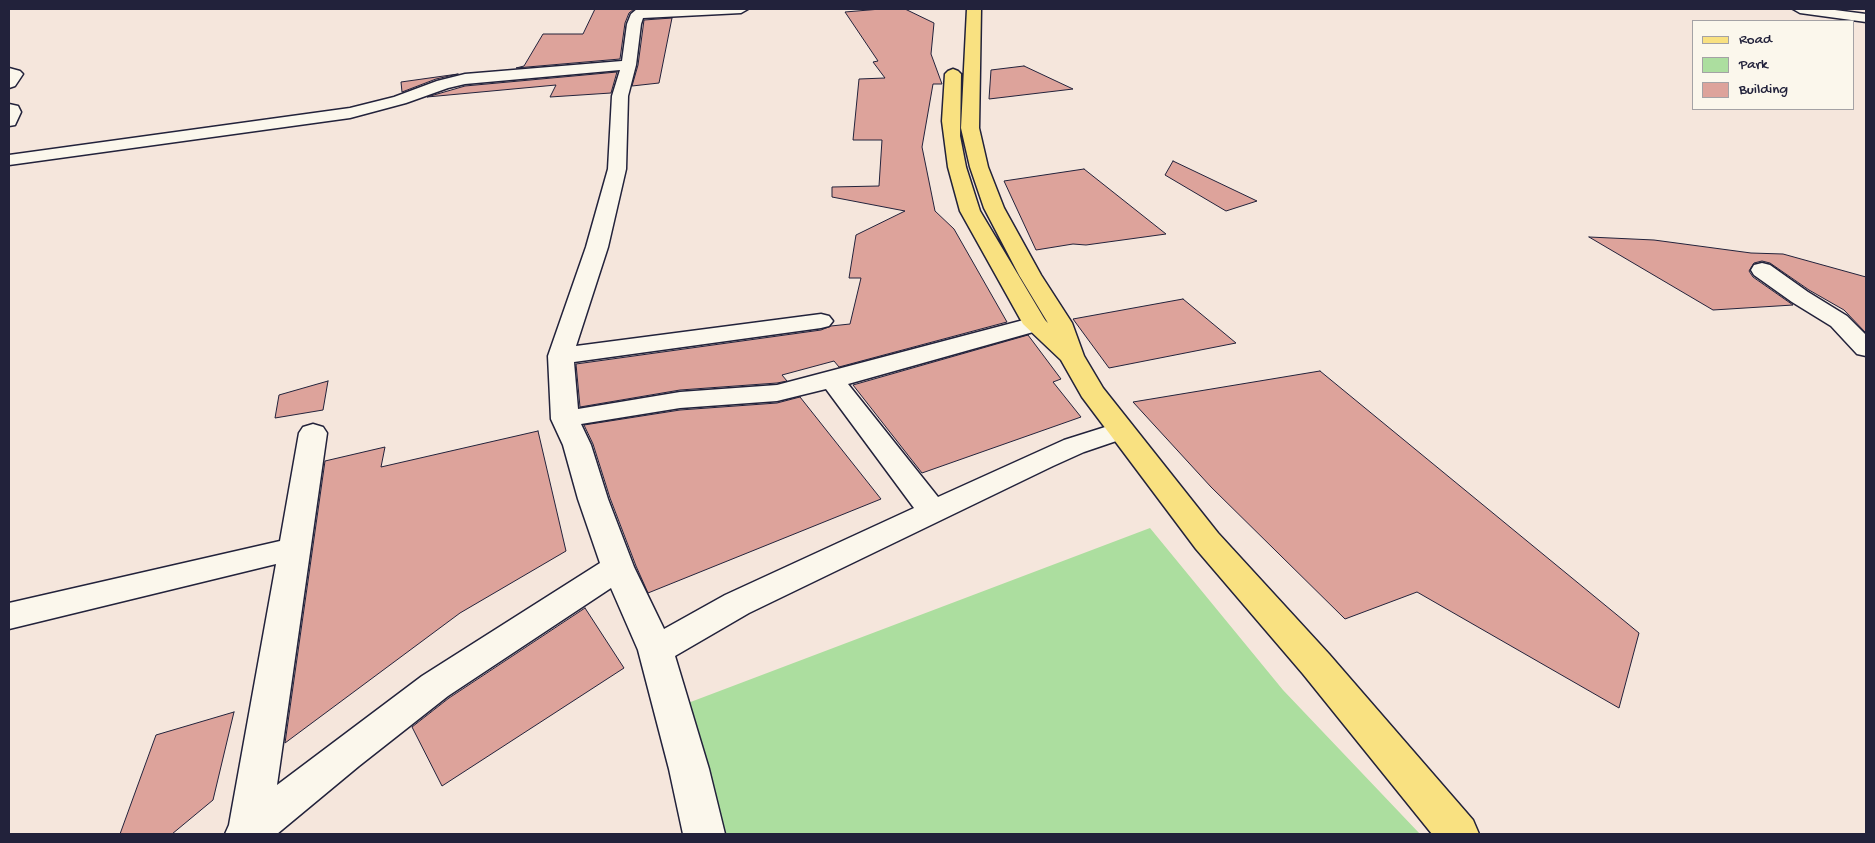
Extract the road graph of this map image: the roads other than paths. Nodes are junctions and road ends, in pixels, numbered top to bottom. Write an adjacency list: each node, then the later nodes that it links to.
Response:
1 (741, 9): 5 (street)
2 (958, 9): 15 (main road)
3 (974, 9): 18 (main road)
4 (1800, 9): 6 (street)
5 (642, 11): 7 (street)
6 (1866, 18)
7 (629, 65): 12 (street); 17 (street)
8 (9, 73): 9 (street)
9 (9, 83)
10 (9, 109): 11 (street)
11 (9, 121)
12 (9, 160)
13 (1762, 270): 16 (street)
14 (821, 321): 17 (street)
15 (1035, 324): 18 (main road); 19 (street)
16 (1866, 349)
17 (561, 356): 20 (street)
18 (1071, 356): 21 (main road)
19 (832, 380): 20 (street); 23 (street)
20 (565, 419): 25 (street)
21 (1121, 430): 23 (street); 30 (main road)
22 (313, 433): 24 (street)
23 (933, 512): 27 (street)
24 (296, 548): 26 (street); 28 (street)
25 (618, 567): 27 (street); 28 (street)
26 (9, 616)
27 (656, 650): 29 (street)
28 (248, 833)
29 (704, 834)
30 (1458, 834)

